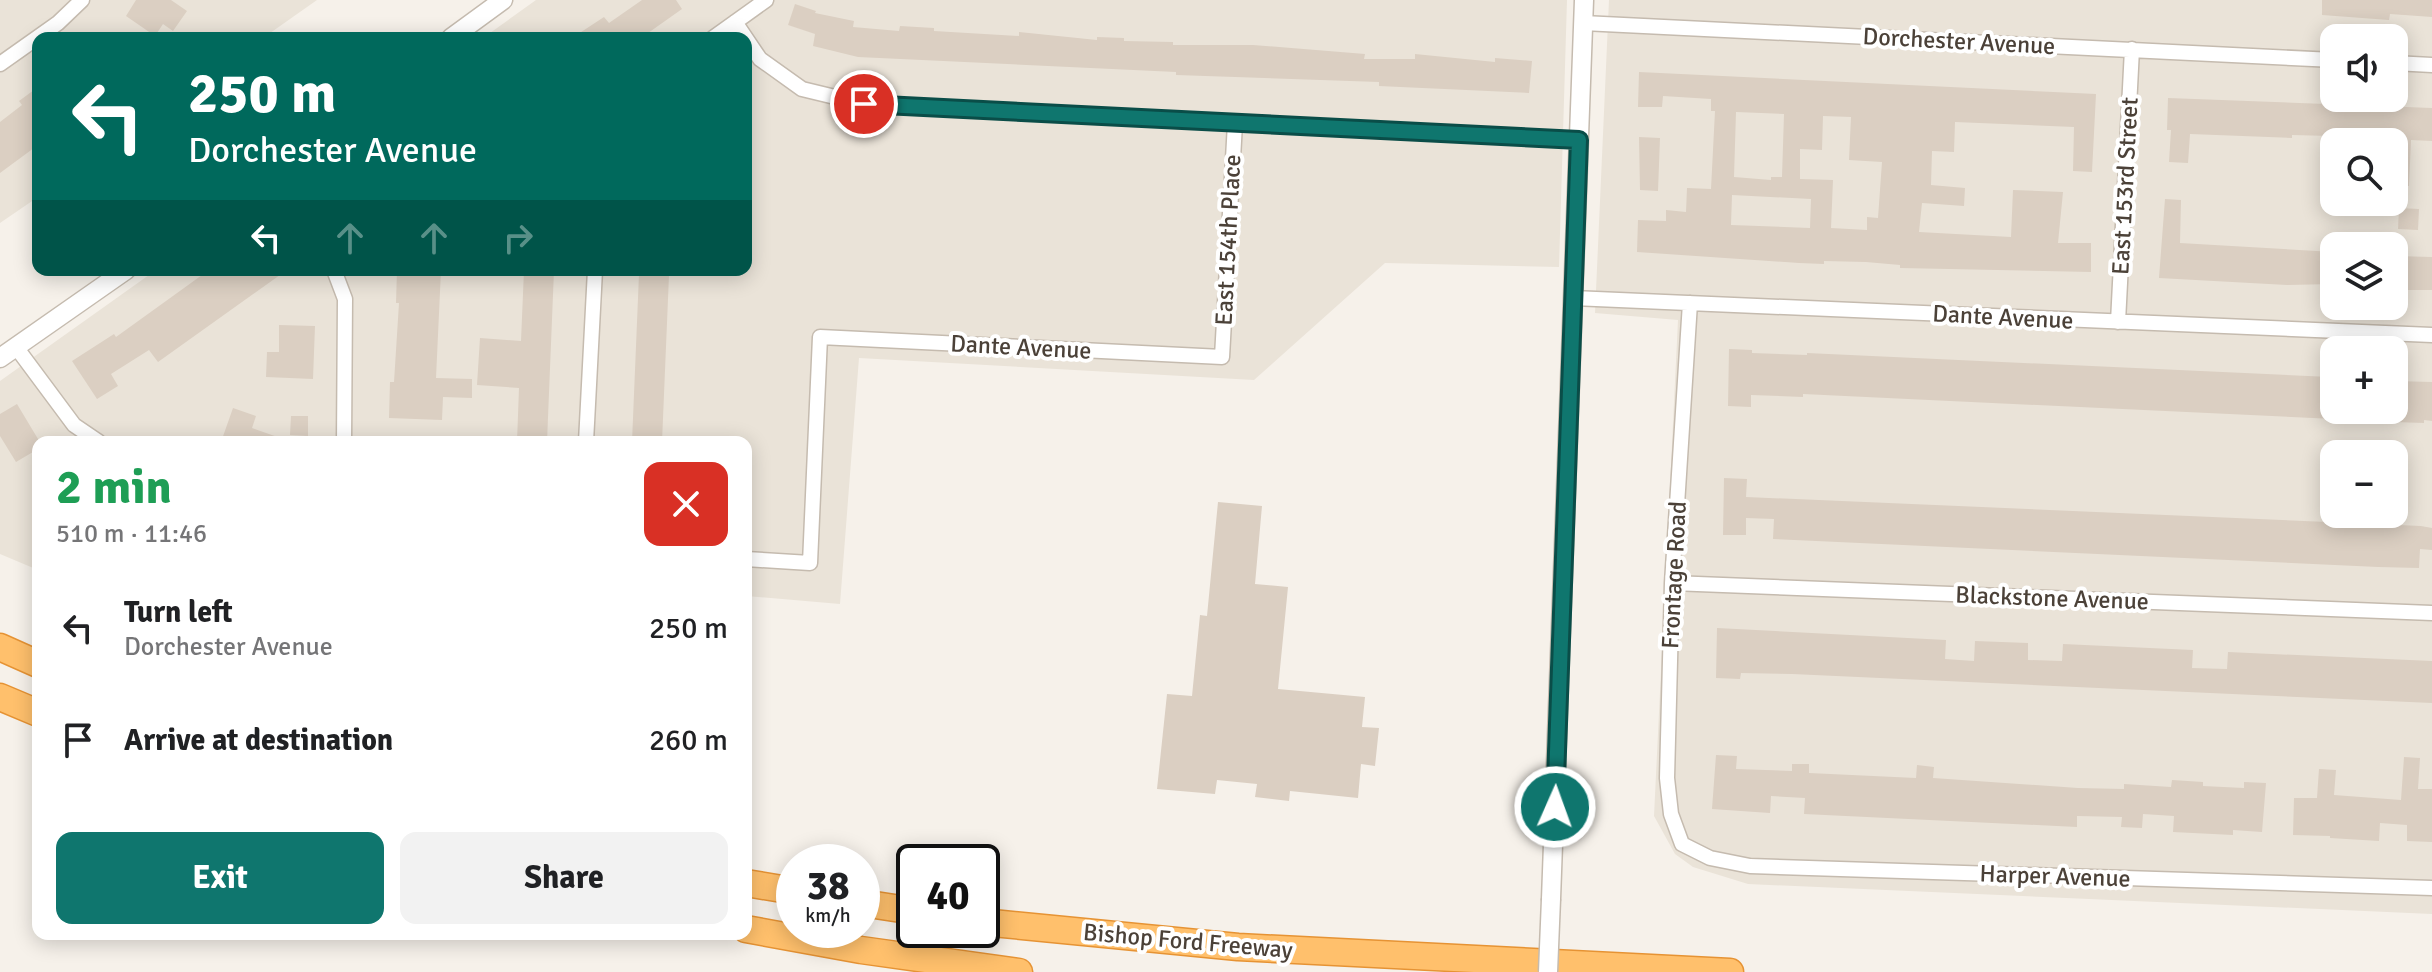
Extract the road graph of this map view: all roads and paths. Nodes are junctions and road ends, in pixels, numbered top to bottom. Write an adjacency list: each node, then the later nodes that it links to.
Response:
1 (82, 0): 7 (street)
2 (503, 0): 8 (street)
3 (766, 0): 5 (street)
4 (1584, 0): 6 (street)
5 (735, 22): 9 (street); 10 (street)
6 (1583, 23): 13 (street, Dorchester Avenue); 19 (street)
7 (45, 32)
8 (459, 32)
9 (721, 32)
10 (742, 32)
11 (32, 41): 15 (street)
12 (752, 47): 18 (street)
13 (2132, 49): 14 (street, Dorchester Avenue); 25 (street, East 153rd Street)
14 (2320, 59)
15 (0, 64)
16 (2408, 64): 17 (street)
17 (2432, 65)
18 (1235, 123): 19 (street); 28 (street, East 154th Place)
19 (1579, 140): 23 (street)
20 (117, 276): 27 (street)
21 (336, 276): 30 (street)
22 (595, 276): 31 (street)
23 (1573, 298): 24 (street, Dante Avenue); 46 (street, bridge)
24 (1690, 303): 25 (street, Dante Avenue); 33 (street, Frontage Road)
25 (2118, 322): 26 (street, Dante Avenue)
26 (2432, 335)
27 (8, 353): 29 (street)
28 (1222, 357): 32 (street, Dante Avenue)
29 (90, 436)
30 (344, 436)
31 (586, 436)
32 (752, 559)
33 (1672, 583): 34 (street, Blackstone Avenue); 39 (street, Frontage Road)
34 (2432, 613)
35 (0, 647): 36 (highway)
36 (32, 661)
37 (0, 697): 38 (highway)
38 (32, 710)
39 (1682, 844): 42 (street, Harper Avenue)
40 (752, 884): 41 (highway)
41 (776, 888)
42 (2432, 888)
43 (1000, 924): 47 (highway, Bishop Ford Freeway)
44 (752, 930): 45 (highway)
45 (1019, 972)
46 (1548, 972)
47 (1730, 972)

